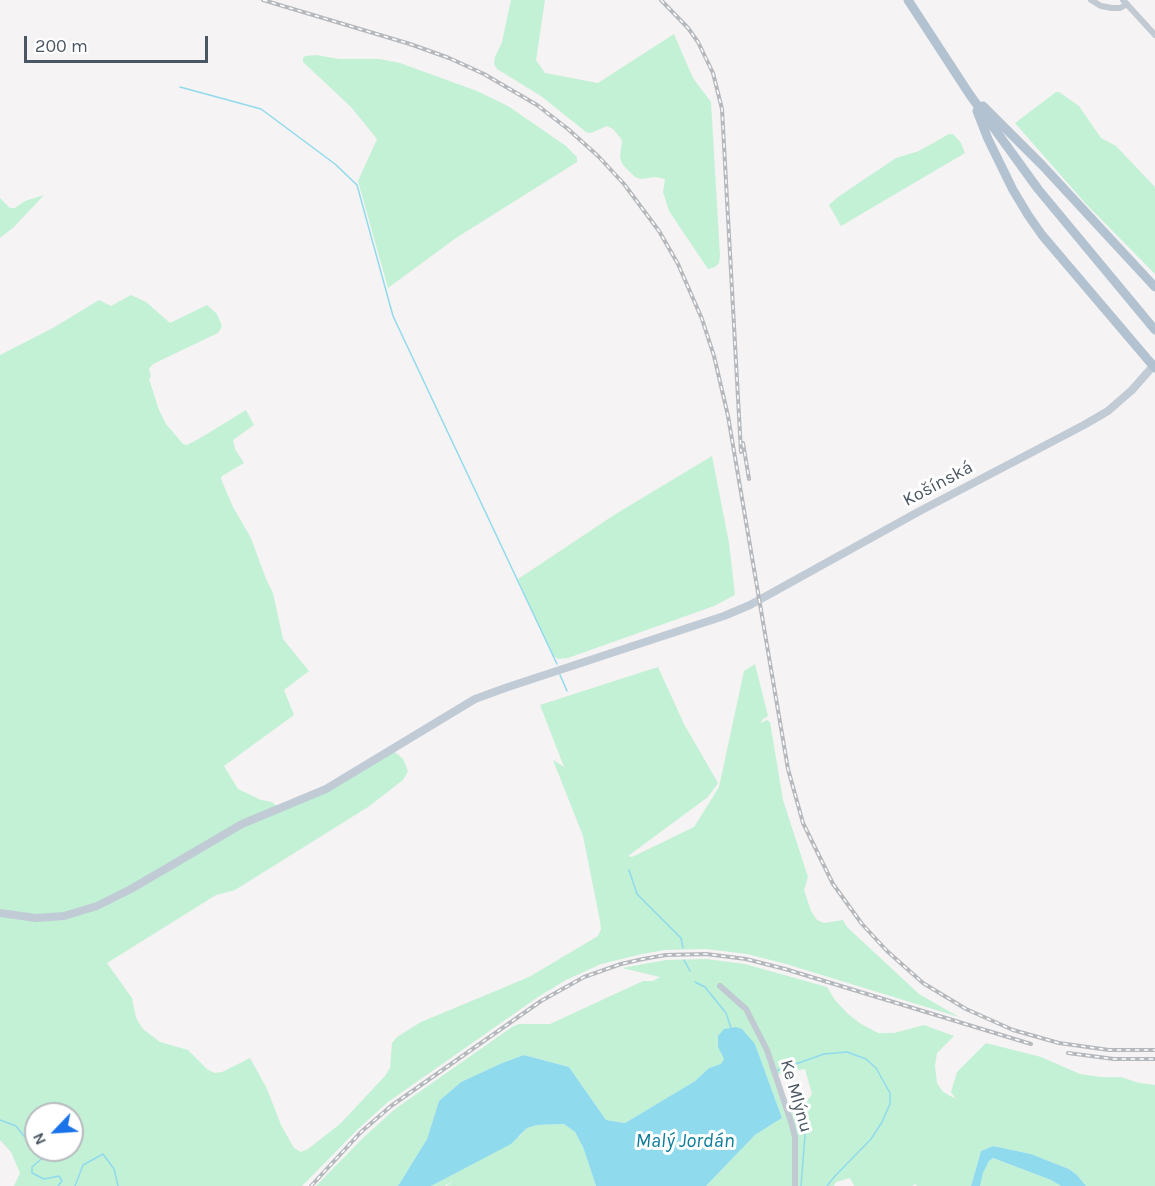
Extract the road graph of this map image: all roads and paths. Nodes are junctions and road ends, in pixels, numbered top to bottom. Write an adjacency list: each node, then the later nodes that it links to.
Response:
1 (908, 0): 5 (main road)
2 (1091, 0): 3 (street)
3 (1125, 2): 4 (street)
4 (1155, 35)
5 (970, 94): 6 (main road); 7 (main road); 8 (main road)
6 (1155, 287)
7 (1155, 330)
8 (1154, 366): 9 (street, Košínská)
9 (0, 914)
10 (720, 986): 11 (street, Ke Mlýnu)
11 (795, 1186)

